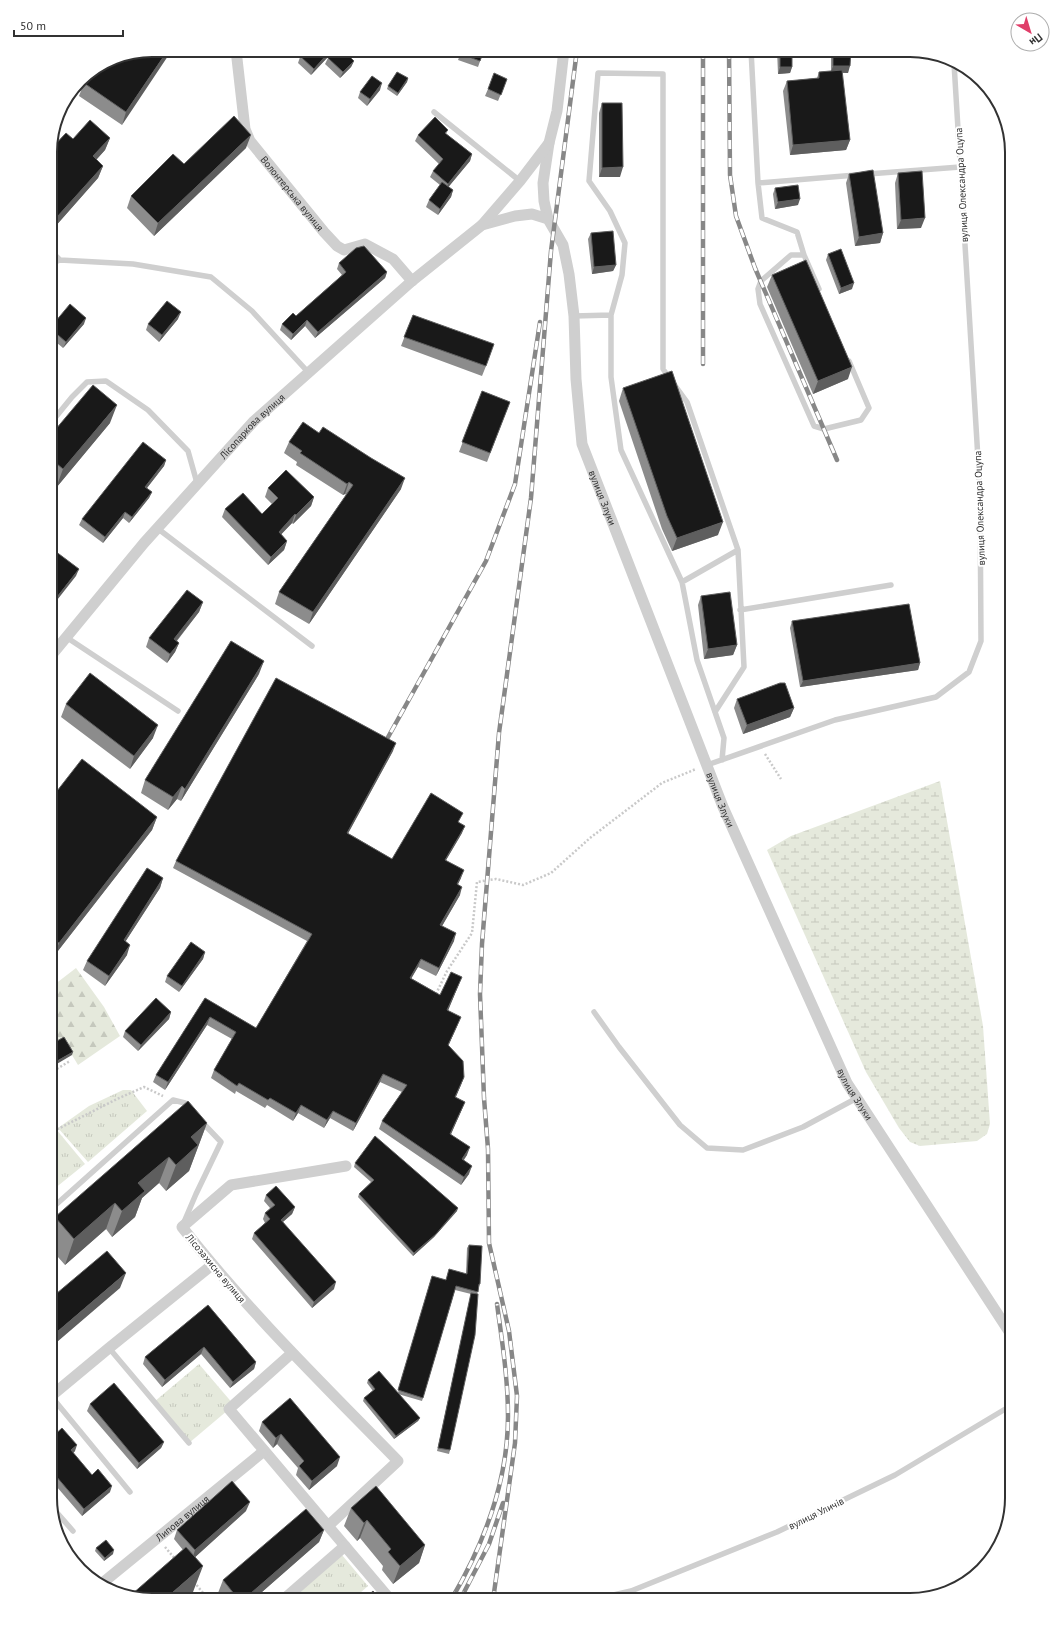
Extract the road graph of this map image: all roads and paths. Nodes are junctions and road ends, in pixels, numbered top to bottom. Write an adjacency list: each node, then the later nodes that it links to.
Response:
1 (237, 57): 16 (street, Волонтерська вулиця)
2 (563, 57): 6 (street)
3 (751, 57): 9 (lane)
4 (954, 68): 7 (lane, вулиця Олександра Оцупа)
5 (434, 112): 8 (lane)
6 (549, 142): 8 (street); 10 (street, вулиця Злуки)
7 (960, 167): 9 (lane); 34 (lane, вулиця Олександра Оцупа)
8 (520, 181): 11 (street, Лісопаркова вулиця)
9 (758, 183): 12 (lane)
10 (548, 219): 11 (street, Лісопаркова вулиця); 19 (street, вулиця Злуки)
11 (482, 225): 16 (street, Лісопаркова вулиця)
12 (804, 254): 17 (lane); 20 (lane)
13 (57, 257): 14 (lane)
14 (60, 260): 15 (lane); 21 (lane)
15 (57, 261)
16 (412, 281): 21 (street, Лісопаркова вулиця)
17 (823, 298)
18 (611, 314): 19 (lane); 25 (lane); 26 (lane)
19 (574, 316): 36 (street, вулиця Злуки)
20 (847, 357)
21 (308, 372): 23 (street, Лісопаркова вулиця)
22 (57, 416): 23 (lane)
23 (197, 483): 24 (street, Лісопаркова вулиця)
24 (157, 528): 29 (street, Лісопаркова вулиця); 30 (lane)
25 (738, 550): 26 (lane); 28 (lane)
26 (682, 582): 33 (lane)
27 (891, 585): 28 (lane)
28 (740, 610): 33 (lane)
29 (66, 637): 31 (street, Лісопаркова вулиця); 32 (lane)
30 (312, 646)
31 (57, 648)
32 (178, 711)
33 (715, 712): 35 (lane)
34 (760, 746): 35 (lane, вулиця Олександра Оцупа); 38 (path)
35 (722, 760): 36 (lane, вулиця Олександра Оцупа)
36 (707, 765): 43 (street, вулиця Злуки)
37 (686, 773): 39 (path)
38 (781, 779)
39 (434, 999)
40 (594, 1012): 43 (lane)
41 (70, 1061): 42 (path)
42 (57, 1069)
43 (857, 1098): 50 (street, вулиця Злуки)
44 (173, 1100): 45 (path); 47 (lane); 48 (lane)
45 (57, 1129)
46 (346, 1166): 48 (street, Лісозахисна вулиця)
47 (57, 1204)
48 (182, 1227): 49 (street, Лісозахисна вулиця)
49 (212, 1265): 51 (street); 52 (street, Лісозахисна вулиця)
50 (1005, 1325)
51 (109, 1348): 53 (street); 56 (lane)
52 (292, 1353): 57 (street); 60 (street, Лісозахисна вулиця)
53 (57, 1391)
54 (57, 1403): 58 (lane)
55 (1005, 1409): 70 (lane, вулиця Уличів)
56 (189, 1443)
57 (264, 1451): 60 (street); 62 (street, Липова вулиця)
58 (130, 1492)
59 (59, 1515): 61 (lane)
60 (328, 1526): 63 (street)
61 (73, 1531)
62 (157, 1538): 64 (path); 66 (street, Липова вулиця)
63 (346, 1546): 68 (street); 69 (street)
64 (181, 1566)
65 (190, 1577): 67 (path)
66 (105, 1581)
67 (203, 1593)
68 (291, 1593)
69 (385, 1593)
70 (622, 1593)

